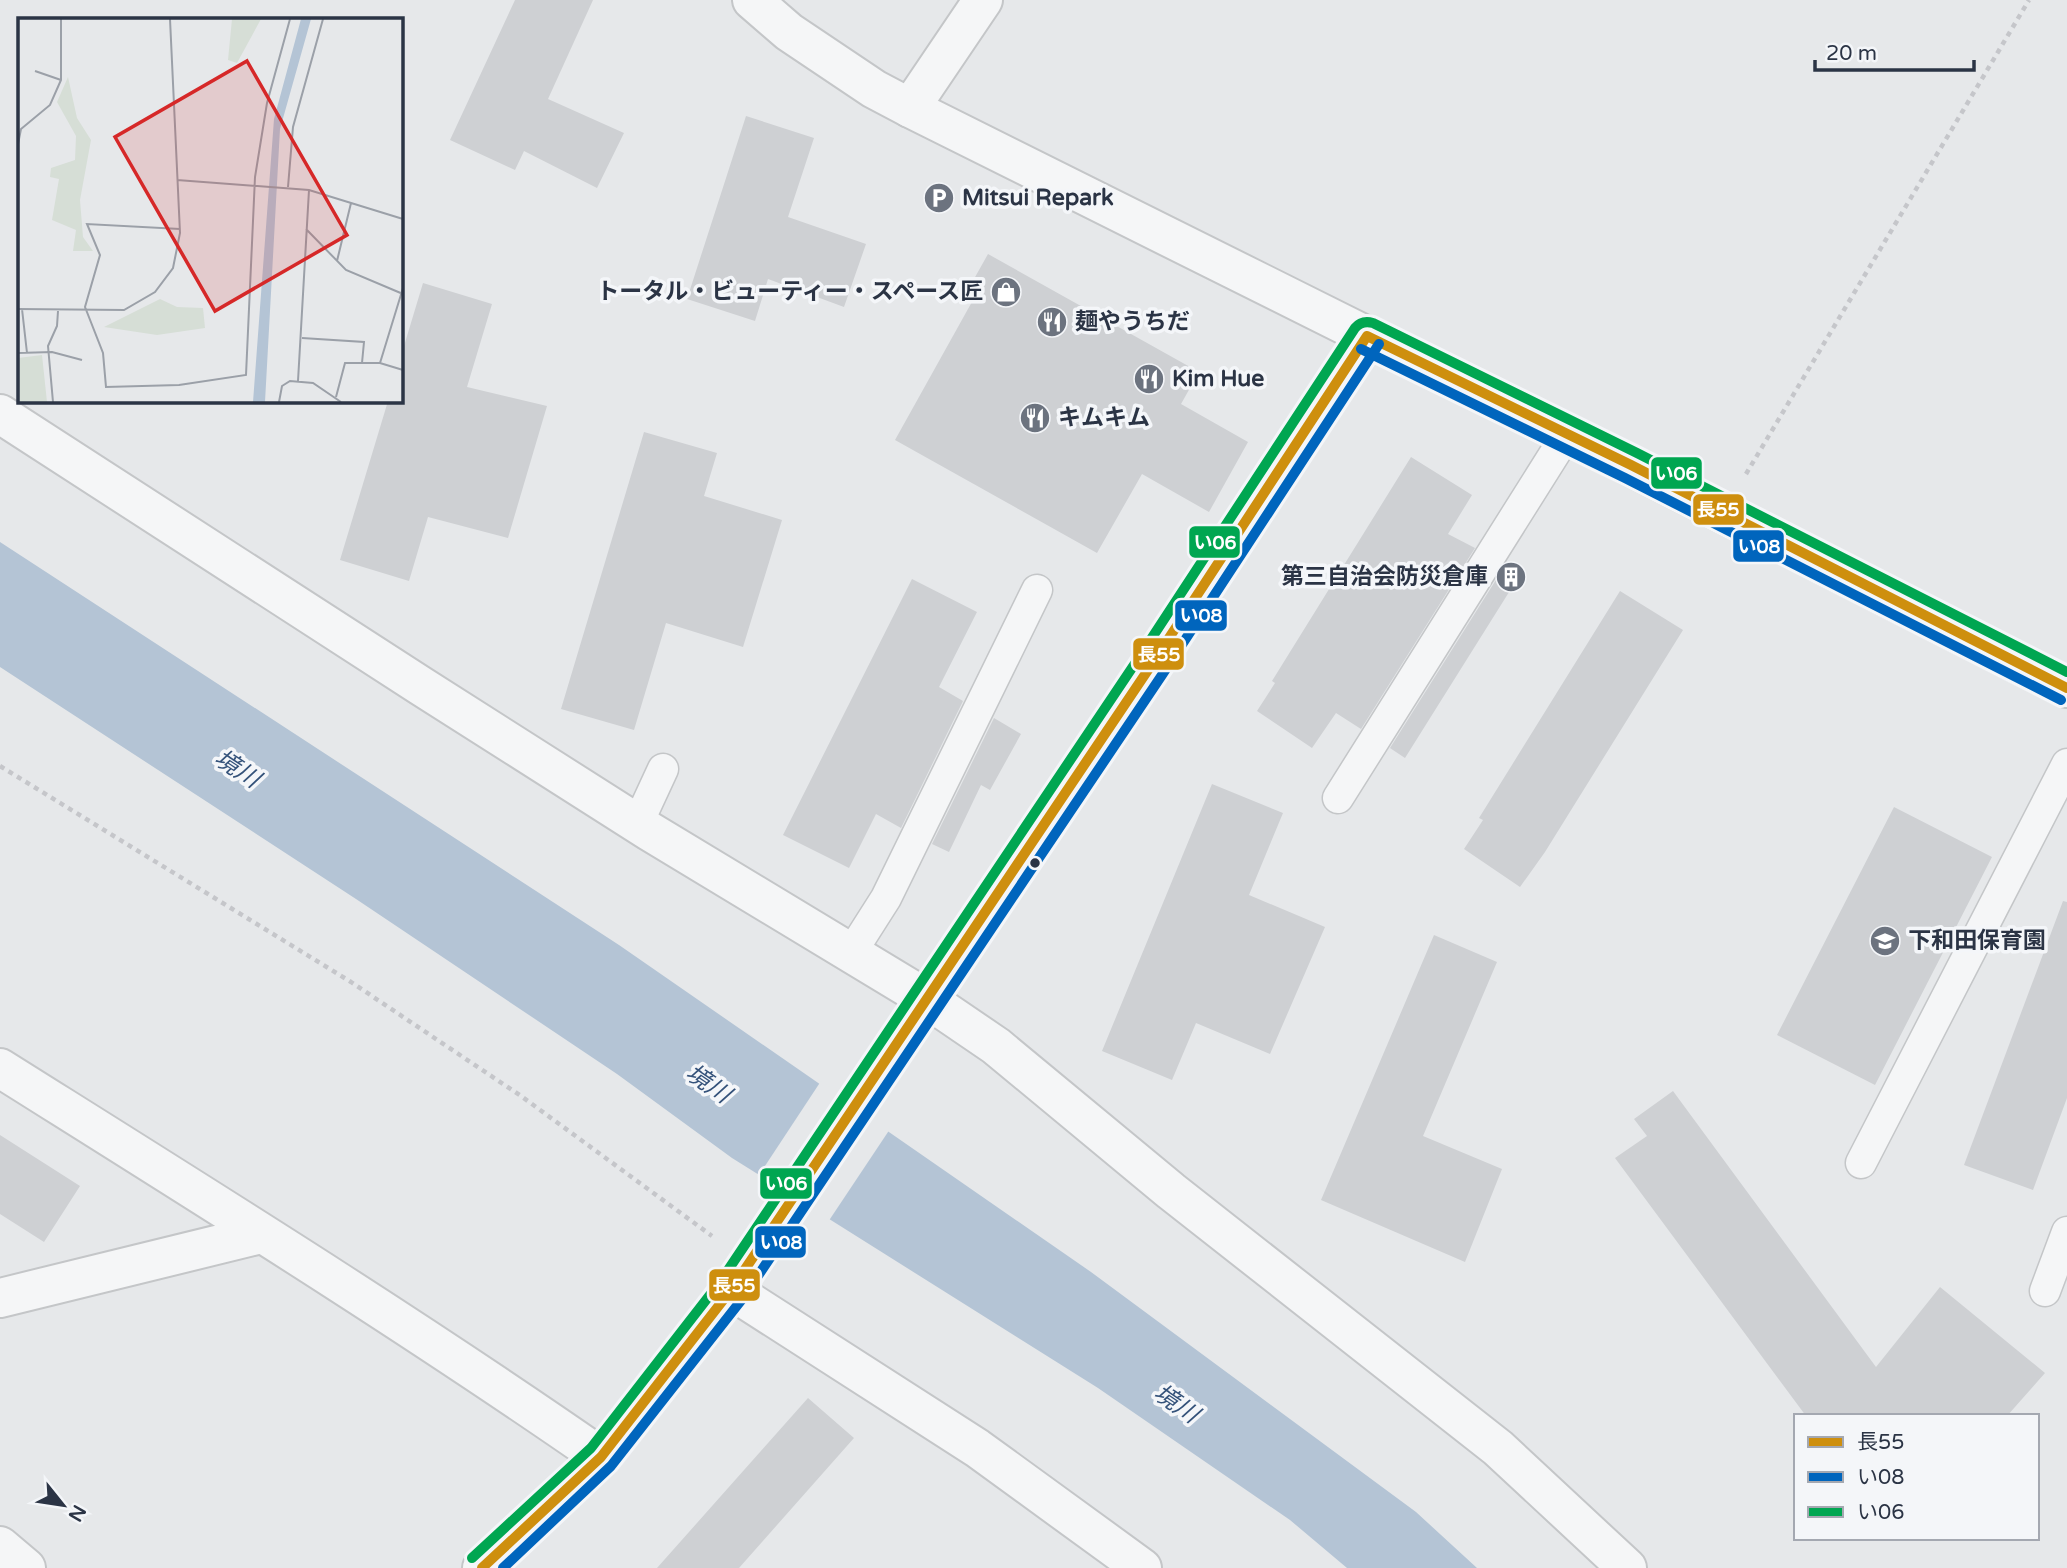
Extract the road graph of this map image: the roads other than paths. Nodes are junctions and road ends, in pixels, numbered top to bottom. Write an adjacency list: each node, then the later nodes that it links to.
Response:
1 (752, 0): 3 (street)
2 (983, 0): 3 (street)
3 (910, 108): 4 (street)
4 (1367, 336): 6 (street); 14 (street)
5 (0, 414): 12 (street)
6 (1567, 434): 8 (street); 11 (lane)
7 (1037, 590): 13 (lane)
8 (2067, 688)
9 (2067, 764): 16 (lane)
10 (663, 769): 12 (lane)
11 (1338, 798)
12 (638, 823): 13 (street)
13 (851, 953): 14 (street)
14 (927, 999): 19 (street); 27 (street)
15 (0, 1068): 18 (street)
16 (1861, 1163)
17 (2067, 1232): 20 (lane)
18 (261, 1234): 21 (street); 22 (street)
19 (747, 1267): 22 (street); 26 (street)
20 (2045, 1292)
21 (0, 1298)
22 (601, 1457): 25 (street)
23 (0, 1546): 24 (street)
24 (26, 1568)
25 (482, 1568)
26 (1142, 1568)
27 (1627, 1568)

